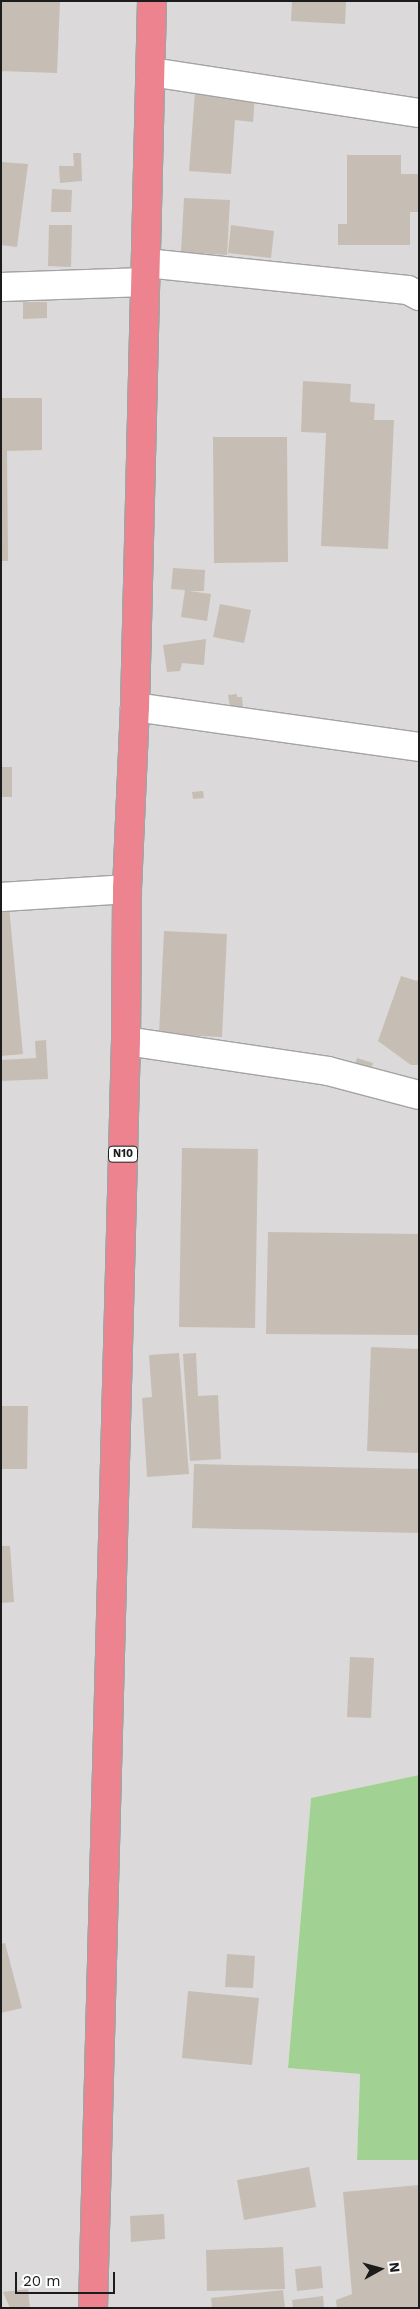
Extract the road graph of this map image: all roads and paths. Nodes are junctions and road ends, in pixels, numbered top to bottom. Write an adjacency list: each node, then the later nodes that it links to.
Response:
1 (152, 1): 2 (highway, N10)
2 (151, 72): 3 (street); 4 (highway, N10)
3 (419, 113)
4 (146, 273): 5 (street); 6 (street); 7 (highway, N10)
5 (1, 287)
6 (419, 296)
7 (135, 707): 8 (street); 9 (highway, N10)
8 (419, 747)
9 (127, 888): 10 (street); 11 (highway, N10)
10 (1, 896)
11 (126, 1041): 12 (street); 13 (highway, N10)
12 (419, 1095)
13 (93, 2308)

